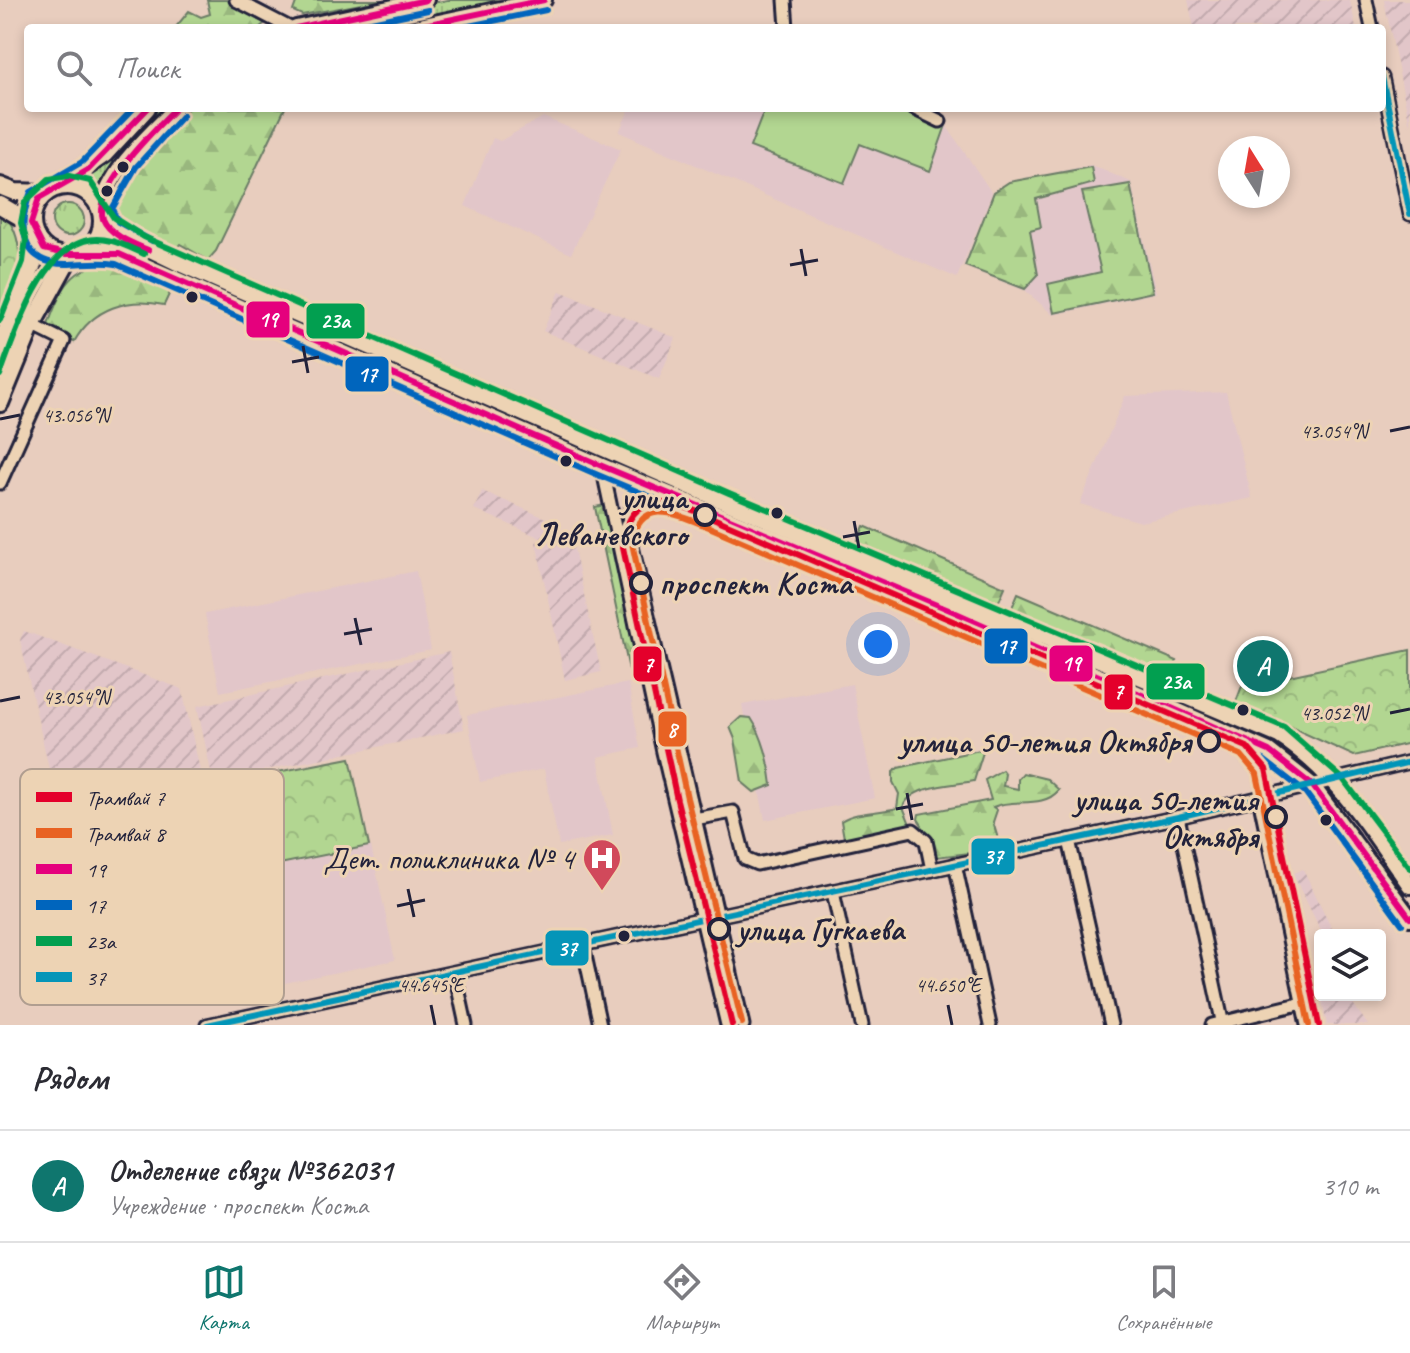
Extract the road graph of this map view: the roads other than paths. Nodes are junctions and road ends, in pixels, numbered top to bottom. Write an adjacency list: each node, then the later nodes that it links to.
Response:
1 (236, 0): 6 (street)
2 (426, 0): 7 (main road)
3 (544, 0): 8 (main road)
4 (785, 0): 9 (street)
5 (1366, 0): 10 (street)
6 (285, 24)
7 (312, 24)
8 (429, 24)
9 (787, 24)
10 (1371, 24)
11 (1386, 97): 20 (street)
12 (144, 112): 17 (main road)
13 (173, 112): 19 (main road)
14 (921, 112): 15 (street)
15 (940, 121)
16 (0, 186): 17 (highway)
17 (52, 189): 19 (highway); 21 (highway)
18 (0, 205): 21 (highway)
19 (101, 214): 22 (highway); 31 (main road)
20 (1410, 214)
21 (33, 231): 23 (highway); 25 (highway)
22 (88, 249): 23 (highway); 27 (main road)
23 (70, 256): 24 (highway)
24 (32, 325): 26 (highway); 28 (street)
25 (0, 347)
26 (0, 403)
27 (602, 466): 29 (main road); 43 (street)
28 (0, 483)
29 (681, 497): 32 (main road); 35 (street)
30 (1410, 762): 31 (street)
31 (1331, 781): 32 (street); 39 (main road)
32 (1312, 785): 33 (street); 42 (main road)
33 (1259, 797): 34 (street); 46 (street)
34 (1178, 817): 36 (street); 48 (street)
35 (694, 819): 38 (street); 41 (street)
36 (1069, 840): 37 (street); 57 (street)
37 (955, 864): 38 (street); 56 (street)
38 (932, 870): 40 (street)
39 (1410, 886)
40 (833, 892): 41 (street); 55 (street)
41 (717, 916): 43 (street); 54 (street)
42 (1410, 918)
43 (702, 920): 44 (street); 53 (street)
44 (583, 946): 45 (street); 52 (street)
45 (455, 974): 47 (street); 51 (street)
46 (1303, 1003): 48 (street); 58 (street)
47 (270, 1012): 49 (street); 50 (street)
48 (1219, 1024)
49 (207, 1025)
50 (273, 1025)
51 (466, 1025)
52 (600, 1025)
53 (727, 1025)
54 (743, 1025)
55 (862, 1025)
56 (990, 1025)
57 (1111, 1025)
58 (1307, 1025)

